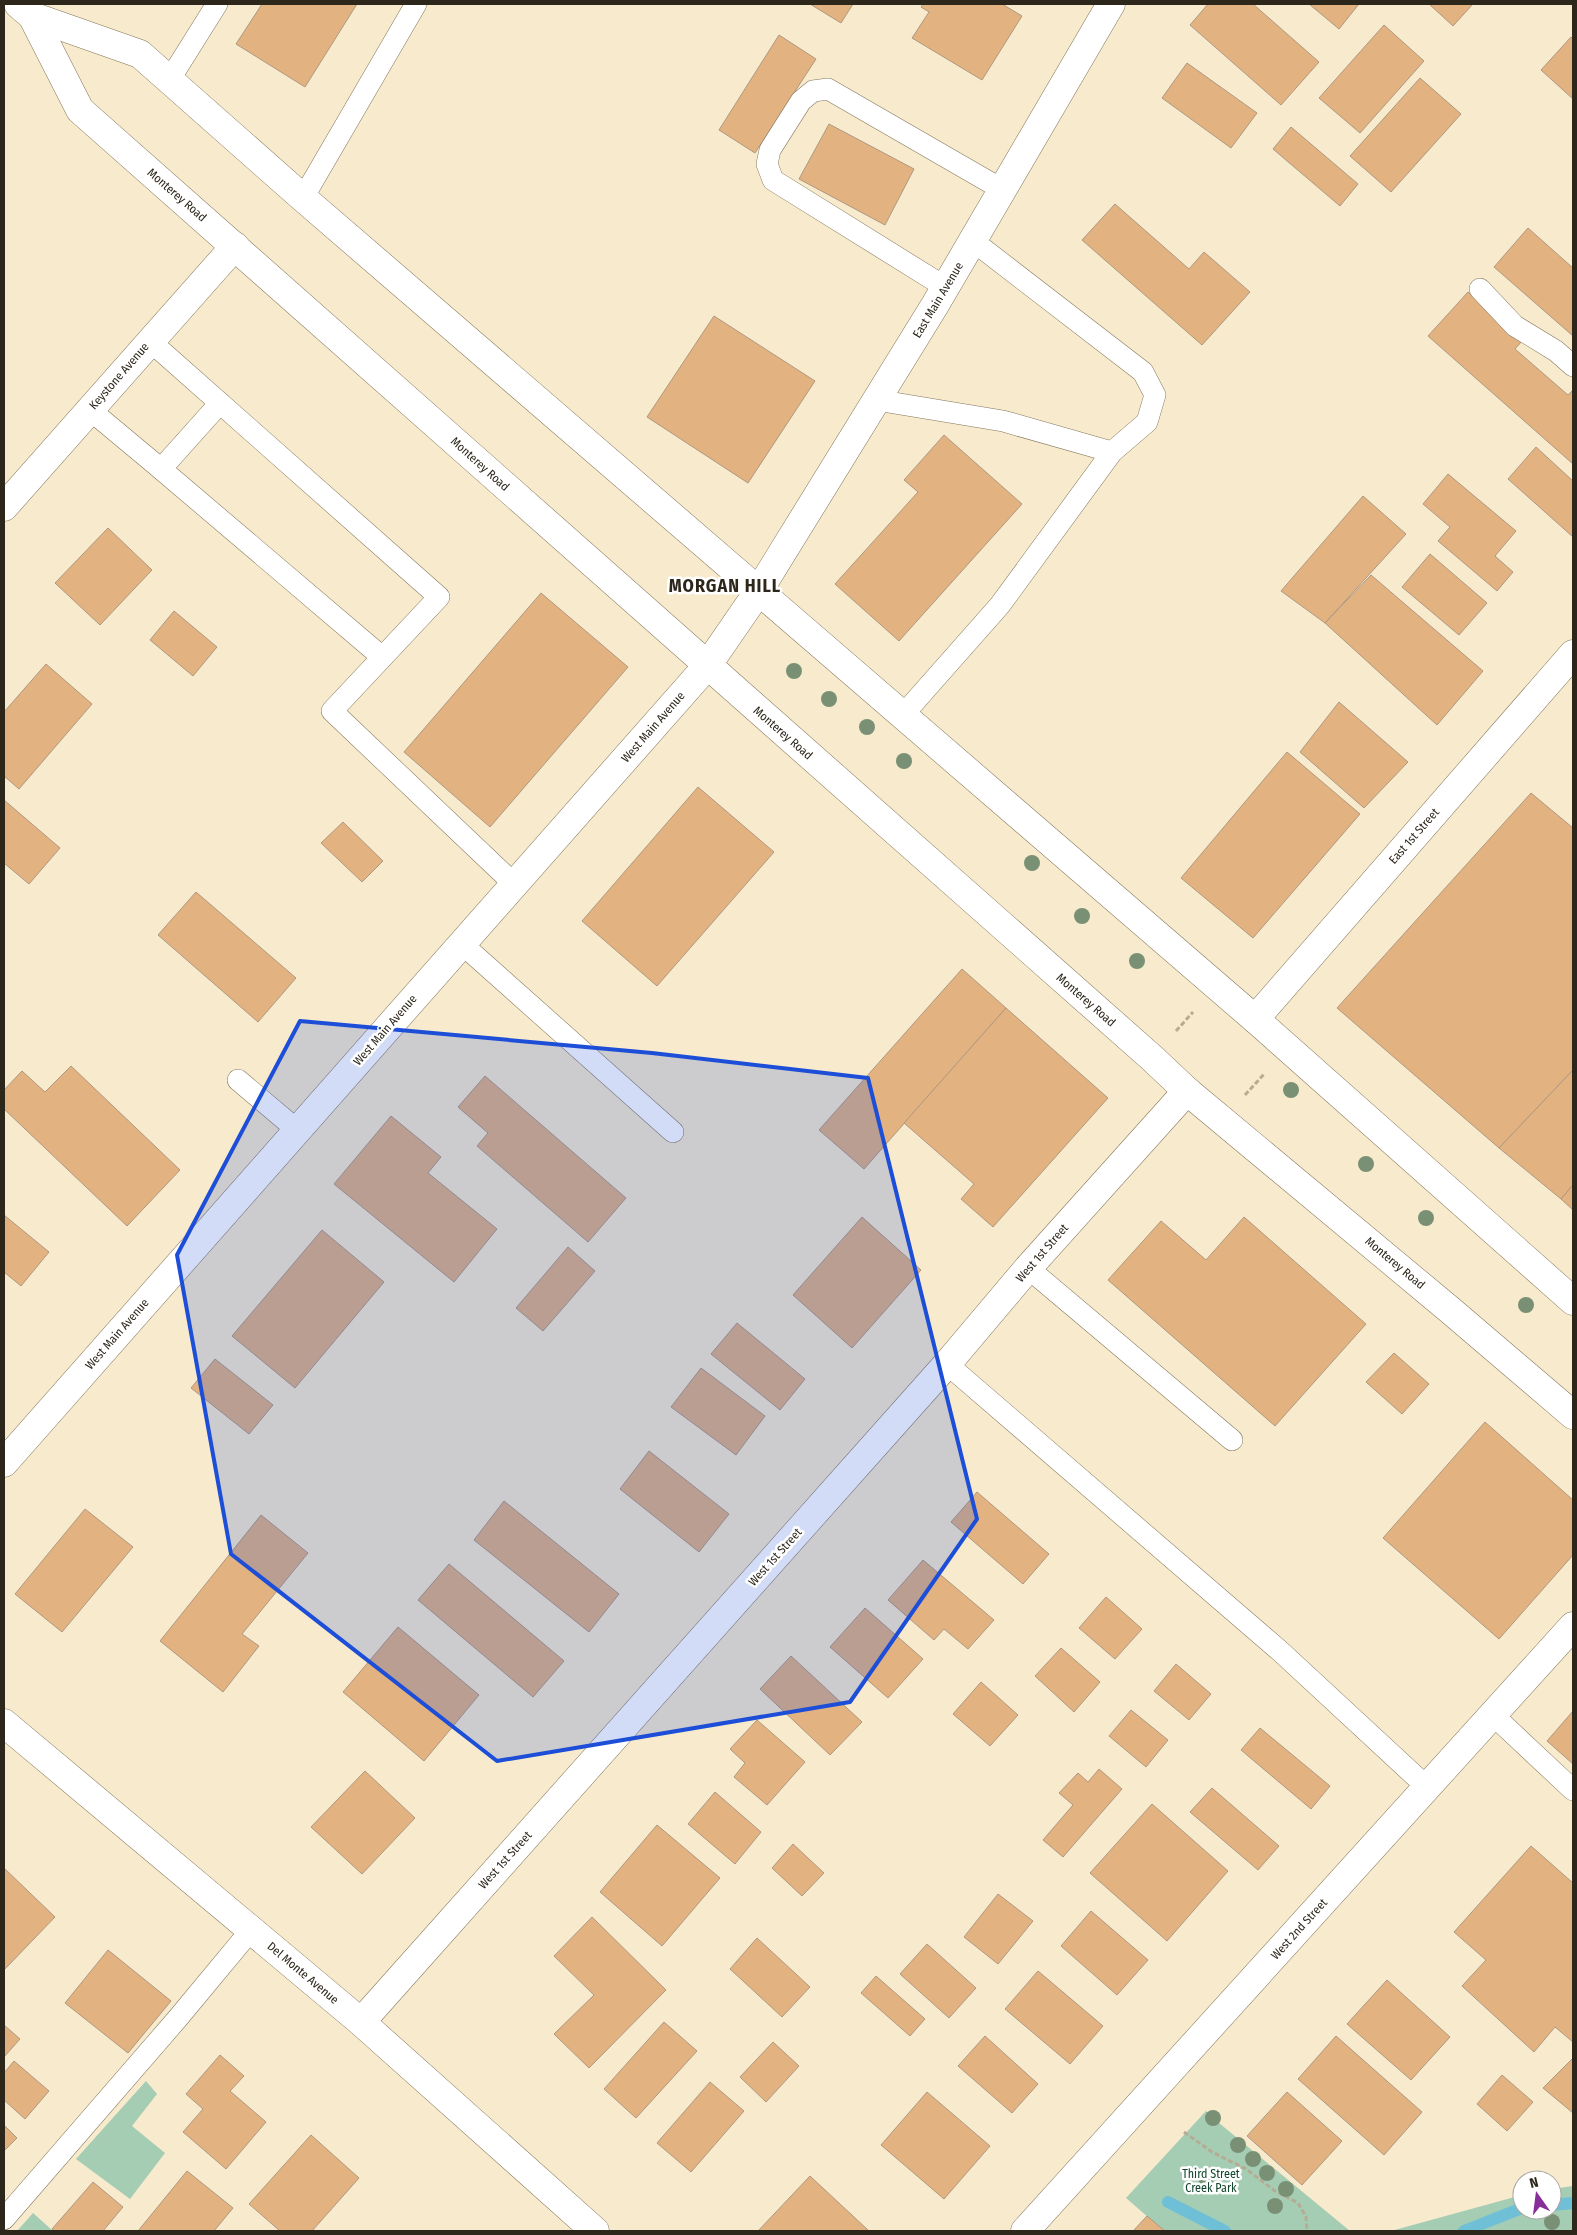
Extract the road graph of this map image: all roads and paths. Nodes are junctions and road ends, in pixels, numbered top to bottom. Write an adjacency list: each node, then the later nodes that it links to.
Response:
1 (217, 4): 5 (lane)
2 (416, 4): 7 (lane)
3 (1108, 5): 6 (main road, East Main Avenue)
4 (30, 8): 5 (main road, Monterey Road); 9 (main road, Monterey Road)
5 (170, 79): 7 (main road, Monterey Road)
6 (1002, 190): 8 (main road, East Main Avenue); 10 (lane)
7 (303, 198): 20 (main road, Monterey Road)
8 (973, 240): 10 (main road, East Main Avenue); 17 (lane)
9 (235, 246): 12 (main road, Keystone Avenue); 23 (main road, Monterey Road)
10 (946, 287): 14 (main road, East Main Avenue)
11 (1480, 289): 13 (lane)
12 (150, 341): 15 (lane); 16 (main road, Keystone Avenue)
13 (1573, 366)
14 (876, 400): 17 (lane); 20 (main road, East Main Avenue)
15 (220, 404): 18 (lane); 22 (lane)
16 (89, 409): 18 (lane); 19 (main road, Keystone Avenue)
17 (1112, 452): 24 (lane)
18 (161, 469): 22 (lane)
19 (4, 507)
20 (758, 592): 23 (main road, West Main Avenue); 24 (main road, Monterey Road)
21 (1573, 654): 28 (main road, East 1st Street)
22 (382, 657): 25 (lane)
23 (707, 666): 25 (main road, West Main Avenue); 32 (main road, Monterey Road)
24 (902, 716): 28 (main road, Monterey Road)
25 (514, 884): 26 (main road, West Main Avenue)
26 (462, 944): 34 (main road, West Main Avenue); 35 (lane)
27 (1193, 1012): 29 (path)
28 (1255, 1019): 37 (main road, Monterey Road)
29 (1170, 1037)
30 (1270, 1068): 33 (path)
31 (238, 1080): 34 (lane)
32 (1187, 1091): 36 (main road, West 1st Street); 39 (main road, Monterey Road)
33 (1242, 1099)
34 (297, 1130): 41 (main road, West Main Avenue)
35 (673, 1132)
36 (1028, 1268): 38 (main road, West 1st Street); 40 (lane)
37 (1573, 1300)
38 (947, 1364): 45 (lane); 48 (main road, West 1st Street)
39 (1573, 1415)
40 (1232, 1440)
41 (4, 1463)
42 (1573, 1626): 43 (main road, West 2nd Street)
43 (1493, 1715): 45 (main road, West 2nd Street); 46 (lane)
44 (4, 1723): 47 (main road, Del Monte Avenue)
45 (1428, 1788): 52 (main road, West 2nd Street)
46 (1573, 1790)
47 (251, 1930): 48 (main road, Del Monte Avenue); 50 (lane)
48 (361, 2022): 51 (main road, Del Monte Avenue)
49 (1184, 2132): 53 (path)
50 (4, 2220)
51 (595, 2231)
52 (1025, 2231)
53 (1307, 2231)

